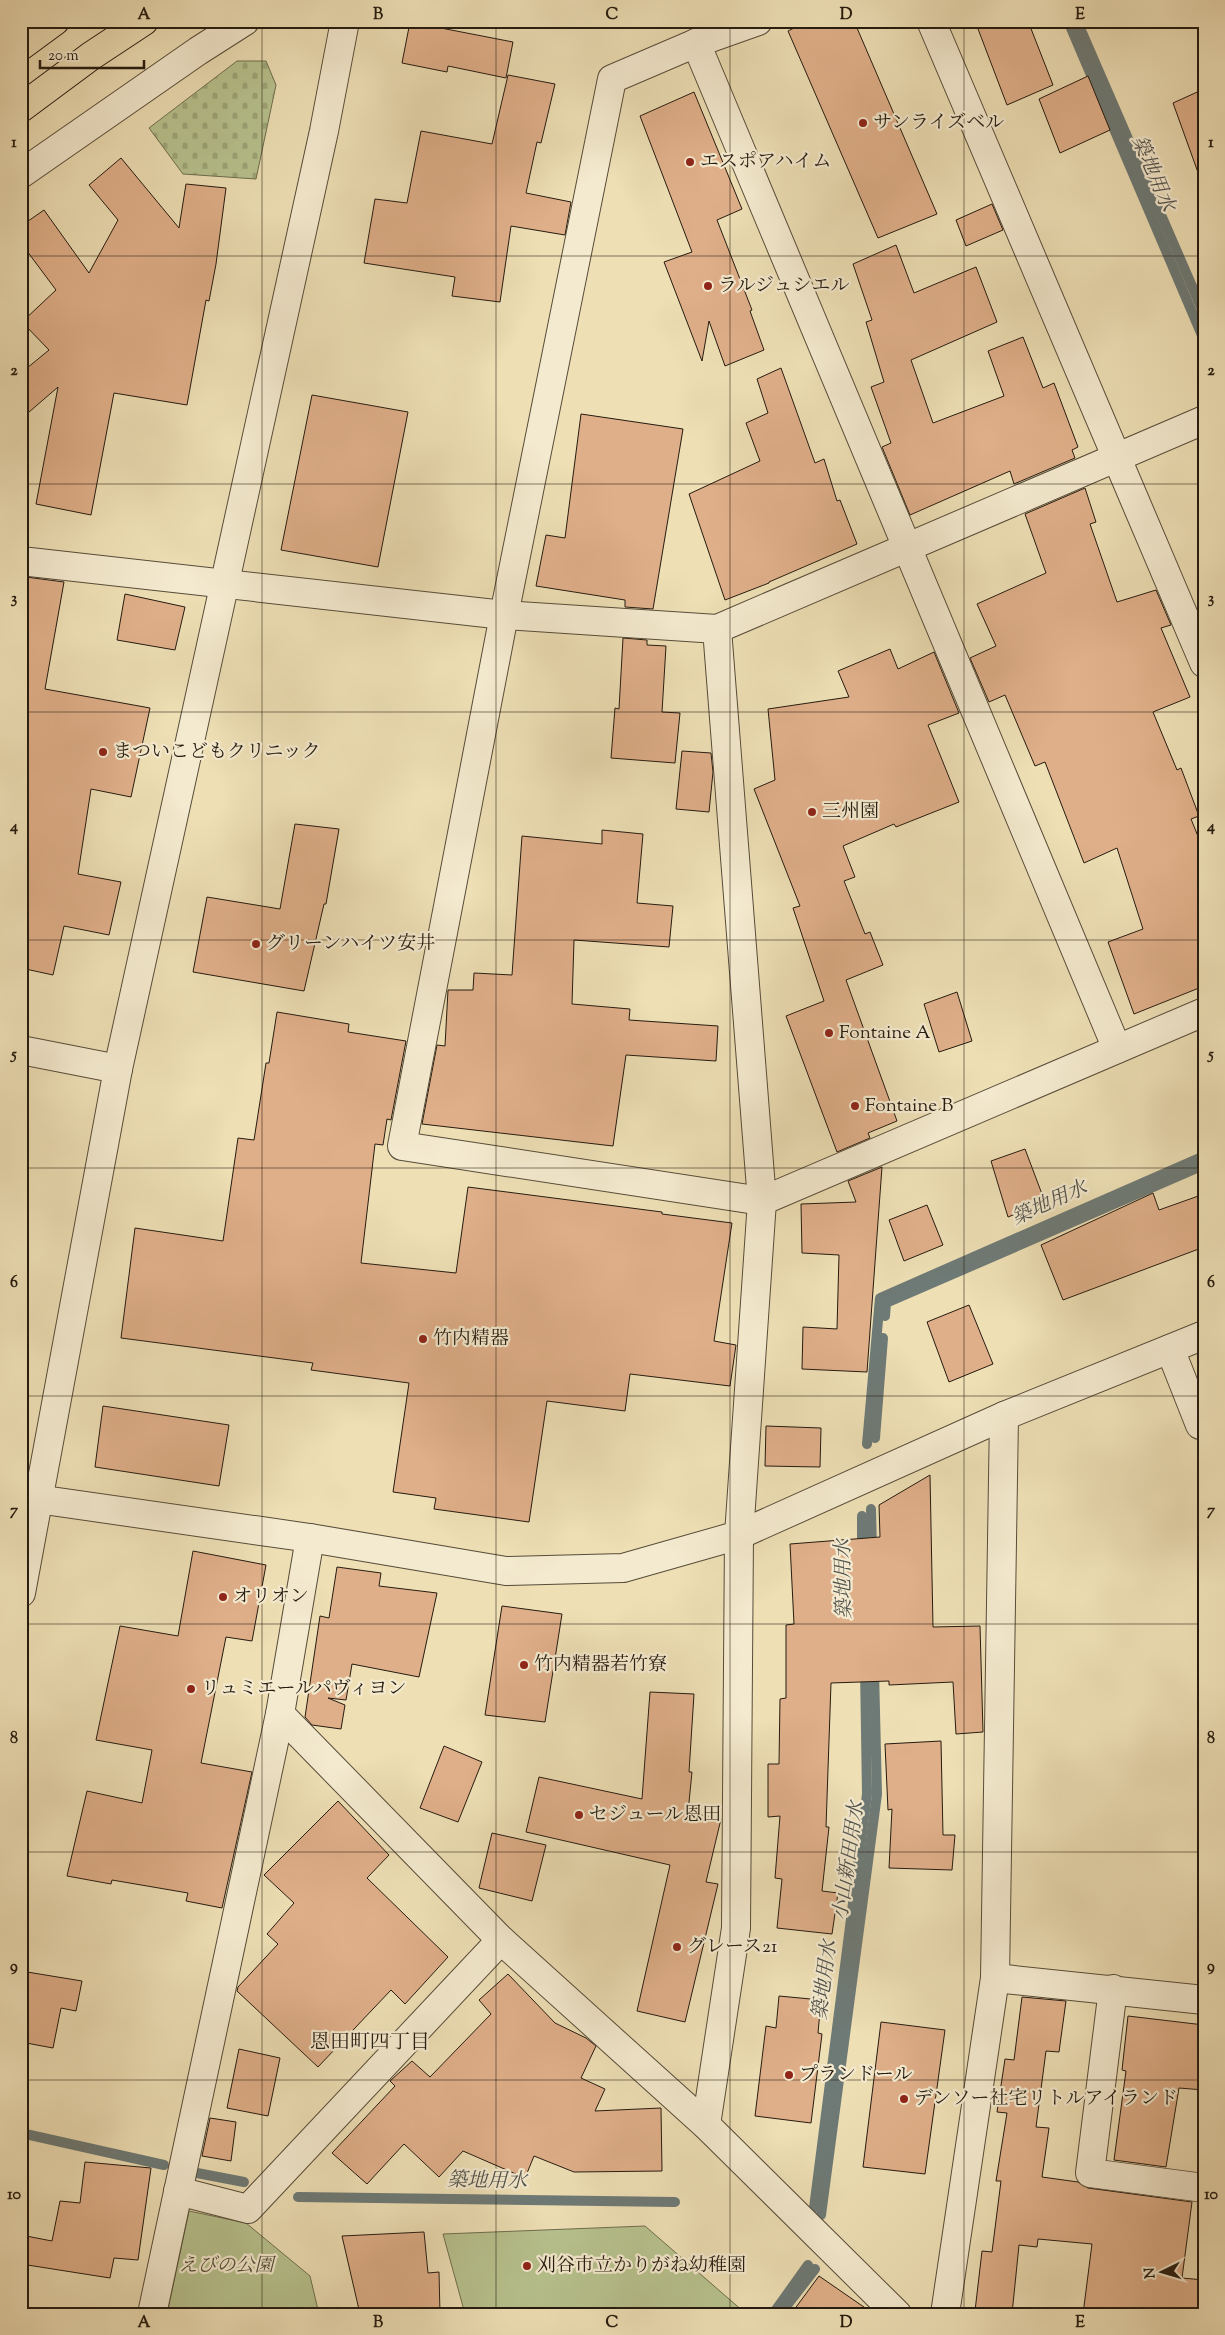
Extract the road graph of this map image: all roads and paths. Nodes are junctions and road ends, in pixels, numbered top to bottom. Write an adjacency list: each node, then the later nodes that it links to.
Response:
1 (54, 21): 8 (highway)
2 (144, 21): 9 (highway)
3 (245, 21): 10 (street)
4 (345, 21): 15 (street)
5 (758, 21): 7 (street)
6 (931, 21): 12 (street)
7 (696, 43): 13 (street); 16 (street)
8 (21, 46)
9 (21, 108)
10 (21, 174)
11 (1204, 420): 12 (street)
12 (1116, 457): 13 (street); 18 (street)
13 (907, 547): 17 (street); 20 (street)
14 (21, 561): 15 (street)
15 (223, 583): 16 (street); 22 (street)
16 (504, 615): 17 (street); 23 (street)
17 (718, 628): 23 (street)
18 (1204, 663)
19 (1204, 1012): 20 (street)
20 (1117, 1049): 23 (street)
21 (21, 1050): 22 (street)
22 (118, 1069): 28 (street)
23 (762, 1201): 29 (street)
24 (1204, 1335): 25 (street)
25 (1170, 1349): 26 (street); 27 (street)
26 (1004, 1416): 29 (street); 34 (street)
27 (1204, 1426)
28 (37, 1499): 30 (street); 31 (street)
29 (739, 1535): 30 (street); 37 (street)
30 (310, 1538): 32 (street)
31 (21, 1593)
32 (280, 1714): 33 (street); 39 (street)
33 (501, 1940): 37 (street); 39 (street)
34 (995, 1978): 35 (street); 42 (street)
35 (1113, 1989): 36 (street); 38 (street)
36 (1204, 2000)
37 (706, 2125): 41 (street)
38 (1204, 2188)
39 (178, 2191): 40 (street)
40 (152, 2314)
41 (897, 2314)
42 (945, 2314)

